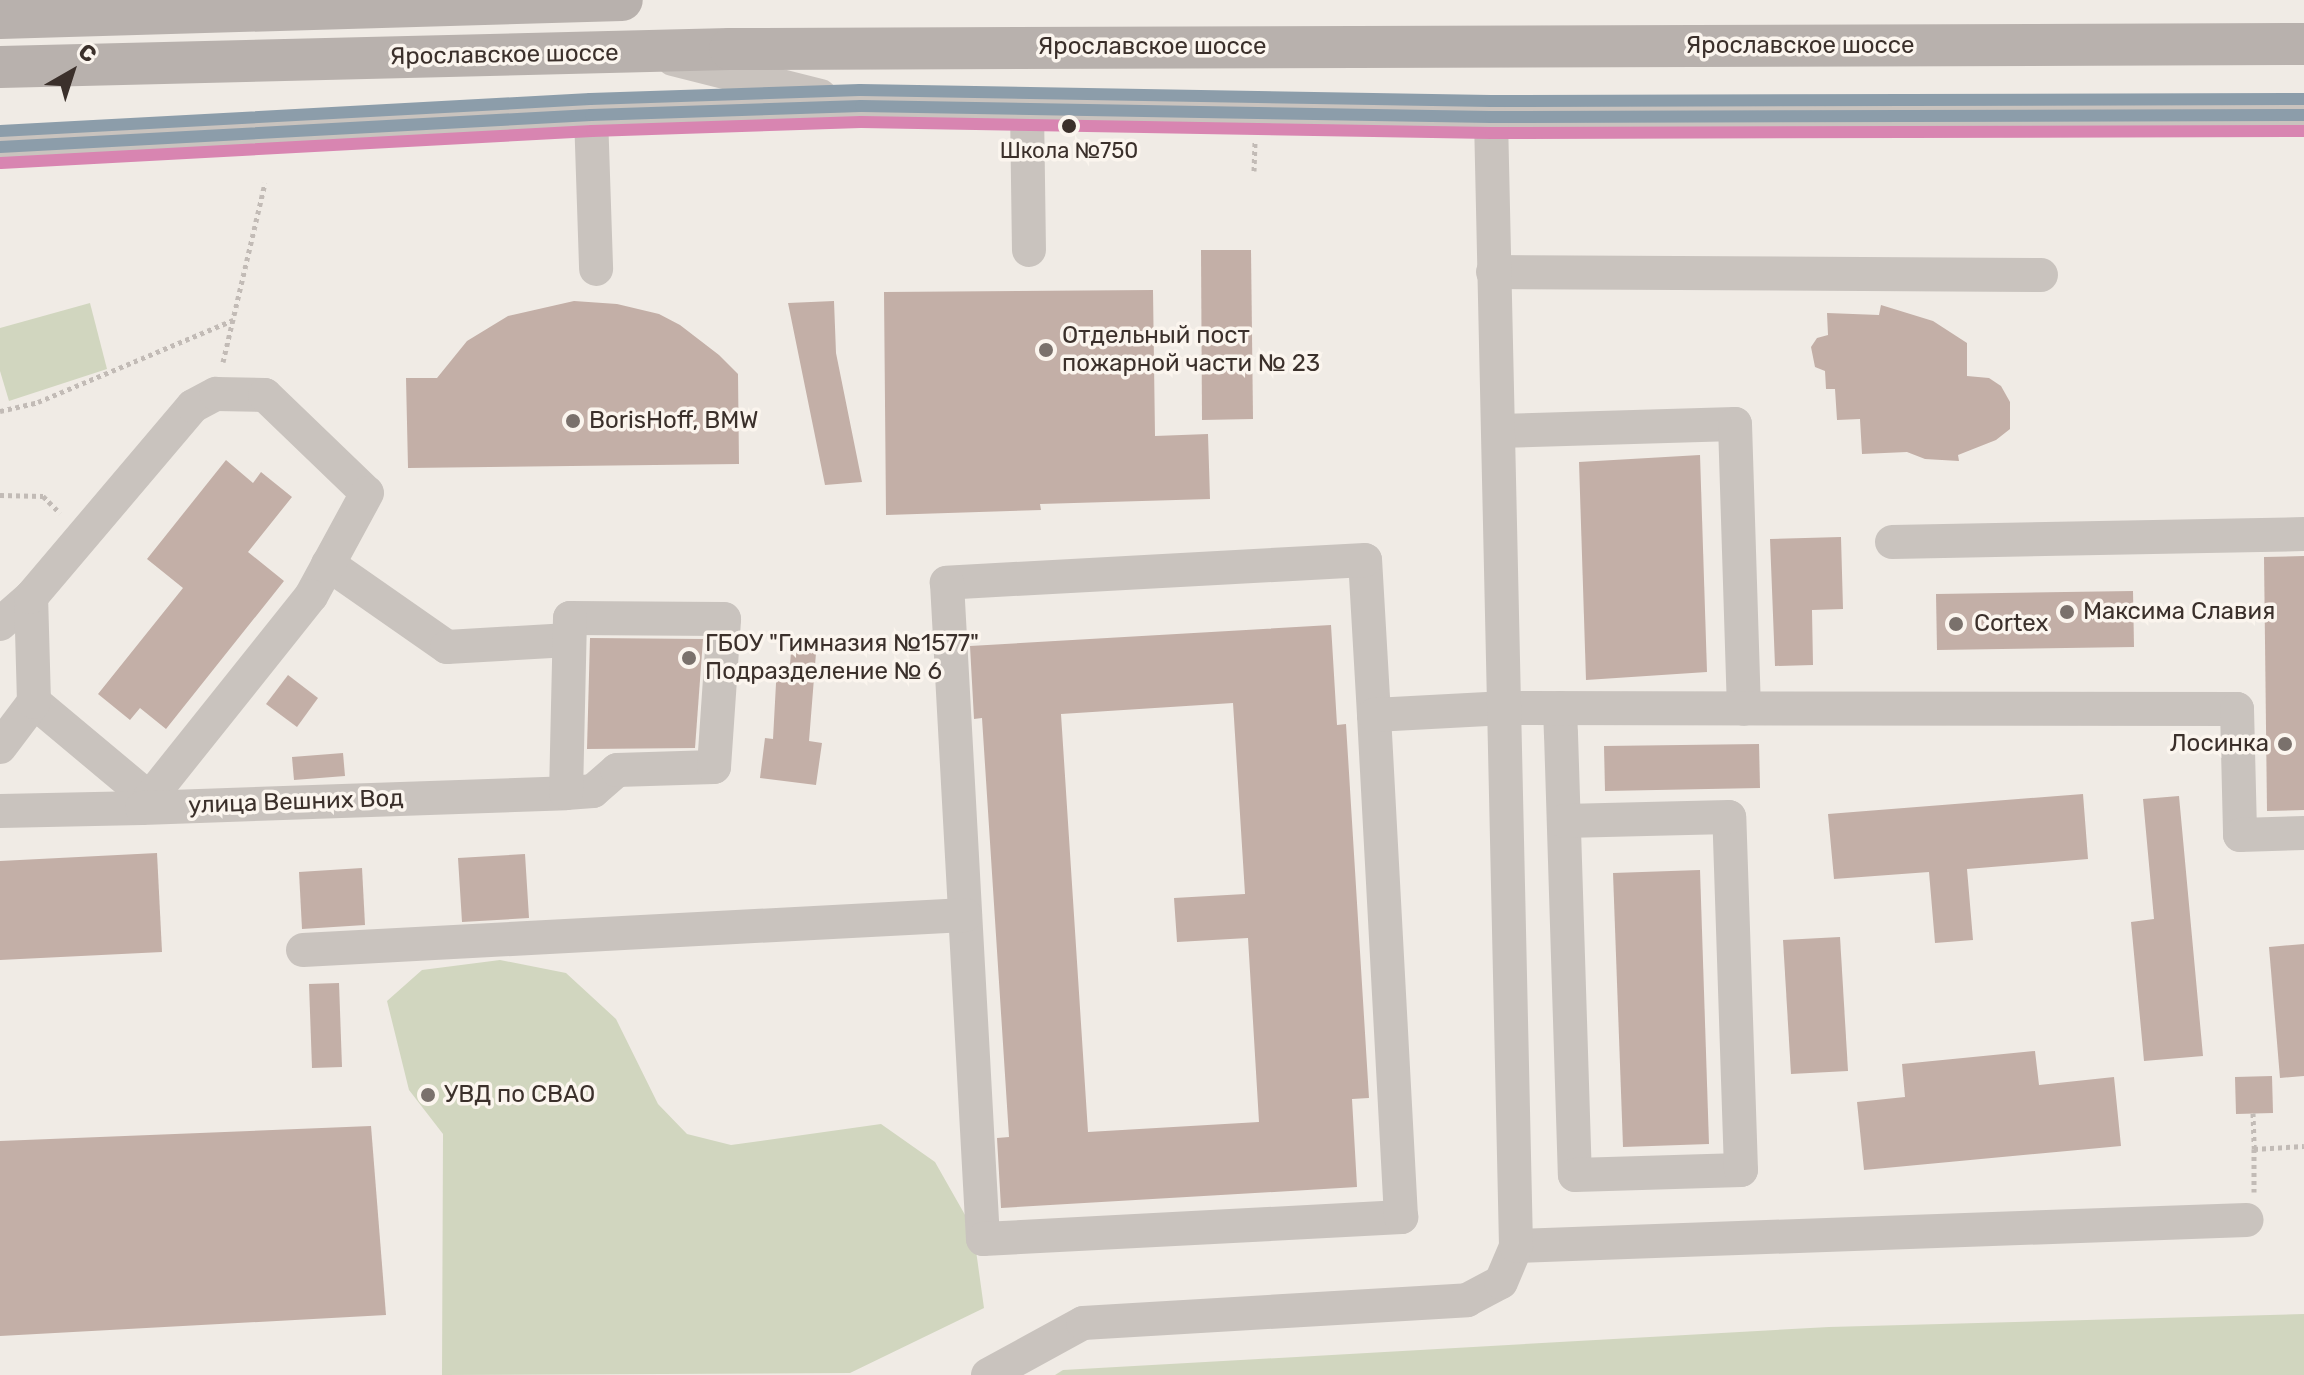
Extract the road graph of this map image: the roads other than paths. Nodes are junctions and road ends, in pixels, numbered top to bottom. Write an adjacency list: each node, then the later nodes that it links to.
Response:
1 (622, 0): 2 (main road, Ярославское шоссе)
2 (0, 18)
3 (2304, 44): 4 (main road, Ярославское шоссе)
4 (641, 51): 5 (main road, Ярославское шоссе); 6 (street)
5 (0, 67)
6 (861, 106): 7 (street); 8 (street)
7 (1027, 109): 10 (street); 12 (street)
8 (591, 115): 11 (street); 13 (street)
9 (2302, 115): 10 (street)
10 (1491, 117): 14 (street)
11 (0, 147)
12 (1029, 250)
13 (596, 269)
14 (1493, 272): 15 (street); 16 (street)
15 (2041, 275)
16 (1498, 431): 24 (street); 26 (street)
17 (2304, 534): 18 (street)
18 (1892, 542)
19 (328, 564): 20 (street); 22 (street); 30 (street)
20 (31, 597): 21 (street); 23 (street)
21 (0, 624)
22 (569, 640): 29 (street); 29 (street)
23 (34, 702): 28 (street); 30 (street)
24 (1506, 708): 25 (street); 27 (street); 37 (street)
25 (1560, 708): 26 (street); 32 (street)
26 (1744, 709): 33 (street)
27 (1374, 715): 34 (street); 34 (street)
28 (0, 747)
29 (579, 792): 30 (street, улица Вешних Вод)
30 (145, 803): 31 (street, улица Вешних Вод)
31 (0, 811)
32 (1564, 821): 32 (street)
33 (2304, 833)
34 (965, 915): 35 (street)
35 (303, 950)
36 (2247, 1220): 37 (street)
37 (1516, 1246): 38 (street)
38 (988, 1375)

